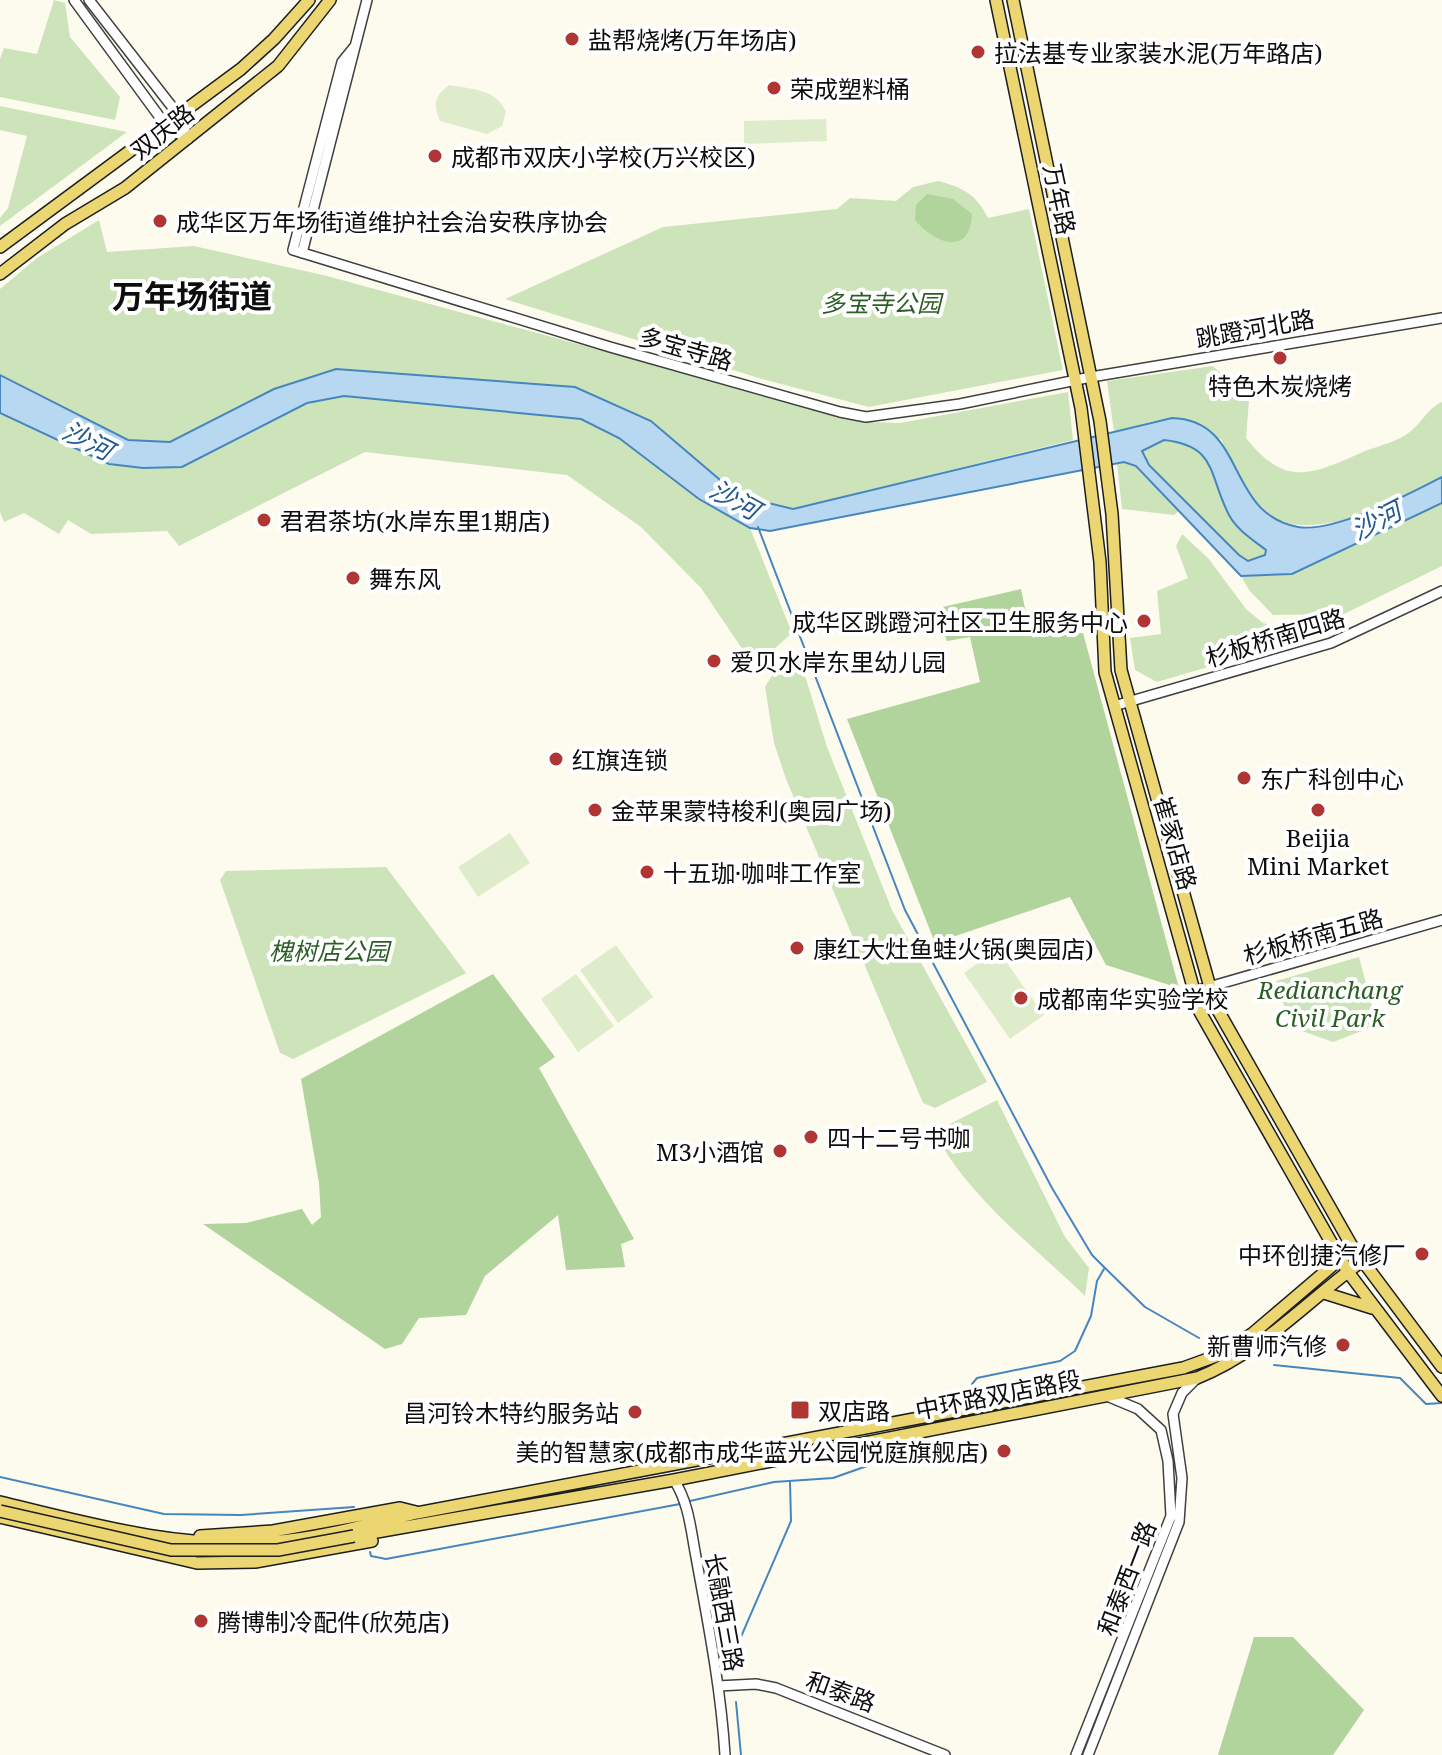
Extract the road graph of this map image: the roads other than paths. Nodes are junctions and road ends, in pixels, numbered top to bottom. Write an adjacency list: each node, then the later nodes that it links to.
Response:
1 (74, 0): 9 (street)
2 (89, 0): 8 (street)
3 (309, 0): 8 (main road, 双庆路)
4 (330, 0): 10 (main road, 双庆路)
5 (367, 0): 15 (street, 多宝寺路)
6 (996, 0): 15 (main road, 万年路)
7 (1013, 0): 14 (main road, 万年路)
8 (180, 117): 9 (main road, 双庆路); 10 (street)
9 (167, 127): 10 (street); 11 (main road, 双庆路)
10 (188, 139): 12 (main road, 双庆路)
11 (0, 247)
12 (0, 274)
13 (1442, 318): 14 (street, 跳蹬河北路)
14 (1091, 377): 15 (street, 跳蹬河北路); 16 (main road, 万年路)
15 (1076, 381): 17 (main road, 万年路)
16 (1097, 406): 19 (main road, 崔家店路)
17 (1081, 408): 20 (main road, 崔家店路)
18 (1442, 591): 19 (street, 杉板桥南四路)
19 (1130, 701): 20 (street, 杉板桥南四路); 22 (main road, 崔家店路)
20 (1114, 706): 23 (main road, 崔家店路)
21 (1442, 920): 22 (street, 杉板桥南五路)
22 (1210, 986): 23 (street, 杉板桥南五路); 24 (main road, 崔家店路)
23 (1195, 991): 25 (main road, 崔家店路)
24 (1353, 1248): 25 (main road, 中环路双店路段); 26 (main road, 崔家店路)
25 (1339, 1257): 27 (main road, 崔家店路); 38 (main road, 中环路双店路段)
26 (1362, 1261): 27 (main road, 中环路双店路段); 30 (main road, 崔家店路)
27 (1348, 1272): 28 (main road, 中环路双店路段); 29 (main road, 崔家店路)
28 (1324, 1293): 29 (main road); 31 (main road, 中环路双店路段)
29 (1372, 1308): 32 (main road, 崔家店路)
30 (1442, 1367)
31 (1197, 1378): 33 (main road, 中环路双店路段); 46 (street, 和泰西一路)
32 (1439, 1392)
33 (1103, 1396): 34 (main road, 中环路双店路段); 45 (street, 和泰西一路)
34 (674, 1480): 40 (main road, 中环路双店路段); 42 (street, 长融西三路)
35 (0, 1496): 38 (main road)
36 (0, 1502): 41 (main road)
37 (0, 1511): 41 (main road, bridge)
38 (417, 1513): 41 (main road)
39 (0, 1517): 40 (main road)
40 (419, 1528): 41 (main road)
41 (353, 1532)
42 (718, 1686): 43 (street, 长融西三路); 44 (street, 和泰路)
43 (725, 1755)
44 (945, 1755)
45 (1076, 1755)
46 (1088, 1755)

